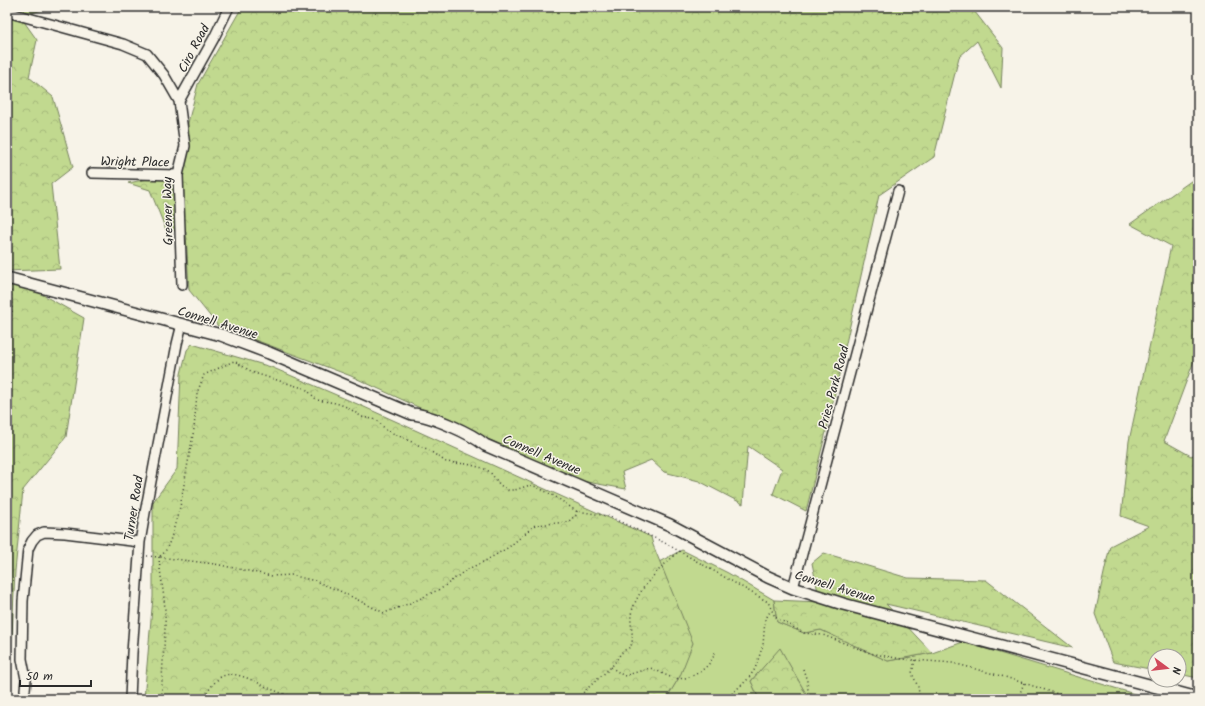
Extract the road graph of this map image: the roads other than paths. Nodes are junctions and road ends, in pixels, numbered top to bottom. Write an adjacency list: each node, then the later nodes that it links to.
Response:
1 (229, 7): 3 (street, Ciro Road)
2 (7, 12): 3 (street, Greener Way)
3 (180, 101): 5 (street, Greener Way)
4 (92, 173): 5 (street, Wright Place)
5 (178, 175): 8 (street, Greener Way)
6 (898, 192): 11 (street, Pries Park Road)
7 (8, 279): 9 (street, Connell Avenue)
8 (182, 285)
9 (182, 324): 10 (street, Turner Road); 11 (street, Connell Avenue)
10 (140, 542): 12 (street); 14 (street, Turner Road)
11 (792, 588): 13 (street, Connell Avenue)
12 (25, 690)
13 (1198, 698)
14 (130, 699)

